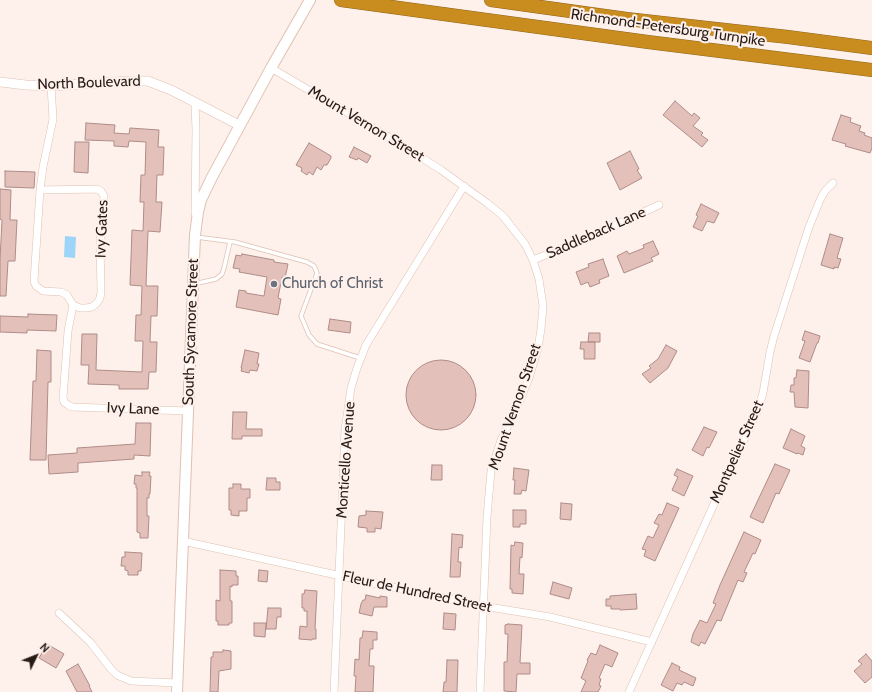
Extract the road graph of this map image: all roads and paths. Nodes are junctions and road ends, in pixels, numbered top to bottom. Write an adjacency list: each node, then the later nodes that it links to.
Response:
1 (310, 0): 5 (main road, South Sycamore Street)
2 (341, 0): 6 (highway, Richmond-Petersburg Turnpike)
3 (491, 0): 4 (highway, Richmond-Petersburg Turnpike)
4 (872, 48)
5 (271, 68): 10 (main road, South Sycamore Street); 12 (street, Mount Vernon Street)
6 (872, 70)
7 (0, 82): 8 (street, North Boulevard)
8 (51, 86): 9 (street, North Boulevard); 13 (street)
9 (195, 103): 10 (street, North Boulevard); 15 (street)
10 (240, 125): 15 (main road, South Sycamore Street)
11 (833, 183): 26 (street, Montpelier Street)
12 (464, 186): 17 (street, Mount Vernon Street); 20 (street, Monticello Avenue)
13 (40, 190): 19 (street); 19 (street, Ivy Gates)
14 (659, 205): 17 (street, Saddleback Lane)
15 (194, 236): 16 (lane); 18 (main road, South Sycamore Street)
16 (230, 242): 18 (lane); 20 (lane)
17 (533, 260): 24 (street, Mount Vernon Street)
18 (193, 285): 21 (main road, South Sycamore Street)
19 (73, 305): 21 (street, Ivy Lane)
20 (361, 358): 23 (street, Monticello Avenue)
21 (188, 411): 22 (main road, South Sycamore Street)
22 (183, 541): 23 (street, Fleur de Hundred Street); 27 (main road, South Sycamore Street)
23 (340, 576): 24 (street, Fleur de Hundred Street); 28 (street, Monticello Avenue)
24 (483, 606): 26 (street, Fleur de Hundred Street); 29 (street, Mount Vernon Street)
25 (58, 613): 27 (street)
26 (652, 642): 30 (street, Montpelier Street)
27 (177, 687)
28 (334, 692)
29 (480, 692)
30 (629, 692)

